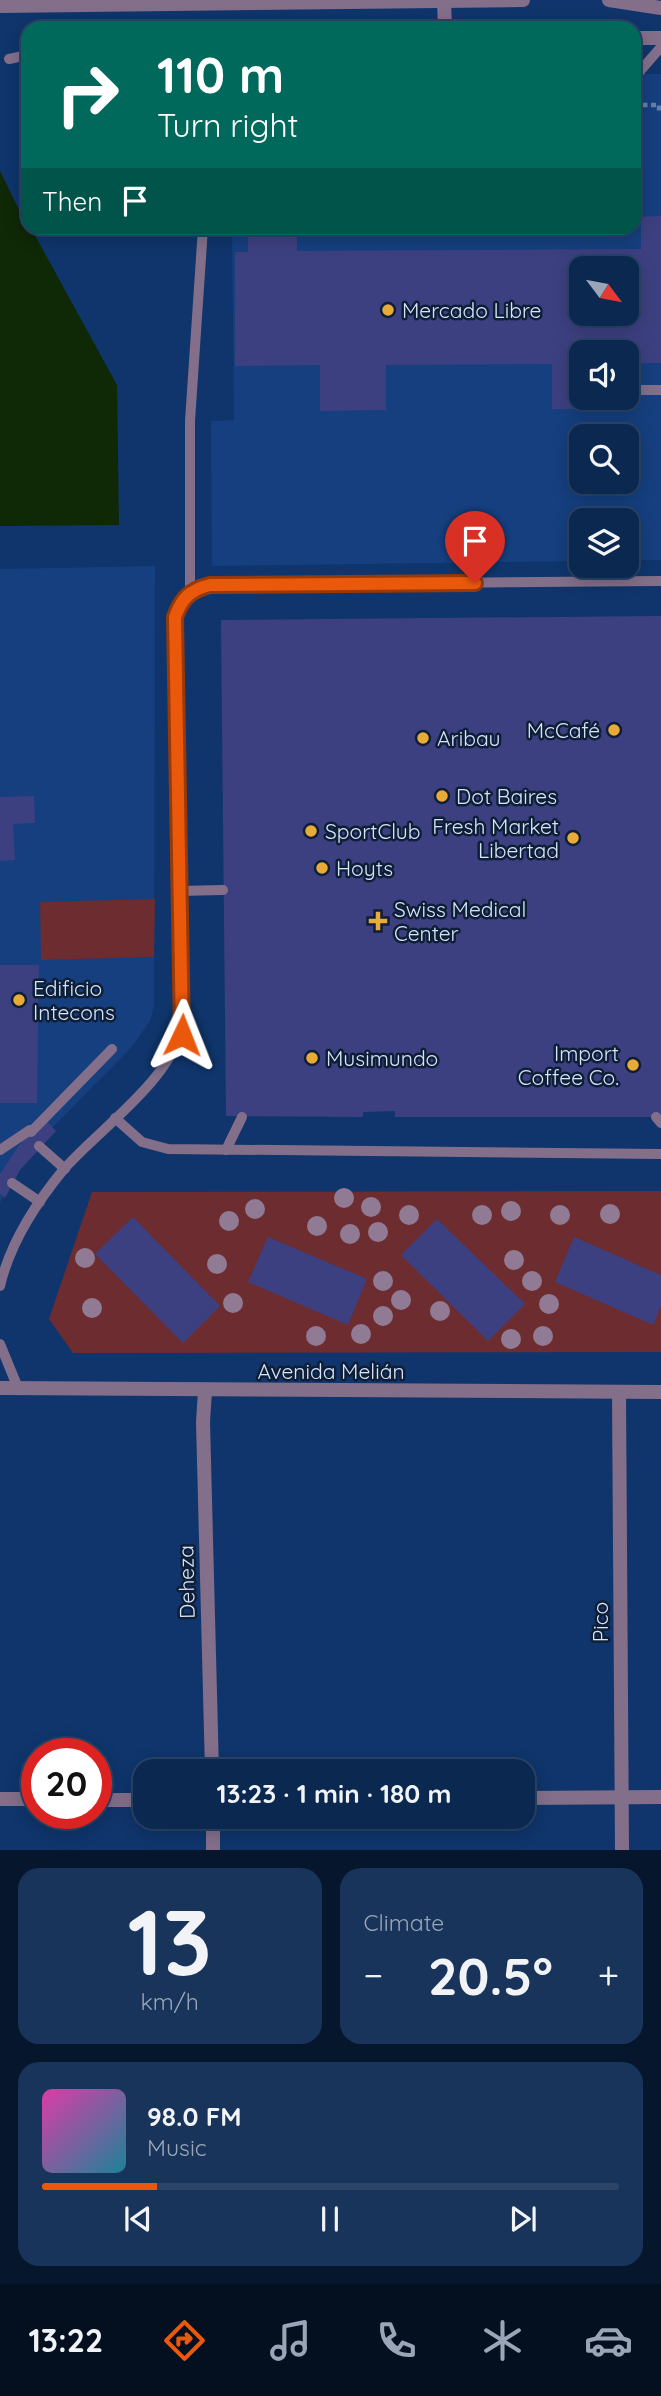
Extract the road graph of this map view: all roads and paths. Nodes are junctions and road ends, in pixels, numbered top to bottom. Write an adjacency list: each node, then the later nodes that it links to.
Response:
1 (523, 0): 4 (street)
2 (609, 0): 6 (street)
3 (198, 1): 4 (street); 5 (street)
4 (444, 1): 7 (street)
5 (0, 6)
6 (661, 8)
7 (444, 21)
8 (641, 38): 9 (street)
9 (661, 38)
10 (661, 47): 13 (lane)
11 (21, 57): 12 (lane)
12 (9, 60)
13 (641, 70)
14 (641, 105): 15 (path)
15 (659, 113)
16 (203, 235): 20 (lane)
17 (639, 390): 18 (lane)
18 (661, 390)
19 (661, 581): 20 (lane)
20 (190, 592): 22 (lane)
21 (223, 890): 22 (lane)
22 (178, 891): 25 (lane)
23 (112, 1049): 27 (lane)
24 (242, 1116): 28 (lane)
25 (114, 1118): 28 (lane); 30 (lane)
26 (39, 1146): 30 (lane)
27 (0, 1150)
28 (226, 1150): 29 (lane)
29 (661, 1154)
30 (65, 1169): 32 (lane)
31 (12, 1183): 32 (lane)
32 (40, 1202): 33 (lane)
33 (0, 1283)
34 (0, 1345): 36 (lane)
35 (0, 1388): 36 (street, Avenida Melián)
36 (18, 1388): 37 (street, Avenida Melián)
37 (205, 1391): 39 (street, Avenida Melián); 40 (street, Deheza)
38 (661, 1392): 39 (street, Avenida Melián)
39 (619, 1393): 41 (street, Pico)
40 (212, 1759)
41 (622, 1797): 42 (street); 43 (street); 50 (street, Pico)
42 (661, 1797)
43 (535, 1798)
44 (0, 1799): 45 (street)
45 (21, 1799)
46 (112, 1800): 47 (street)
47 (133, 1800)
48 (213, 1829): 49 (street)
49 (213, 1850)
50 (622, 1850)

